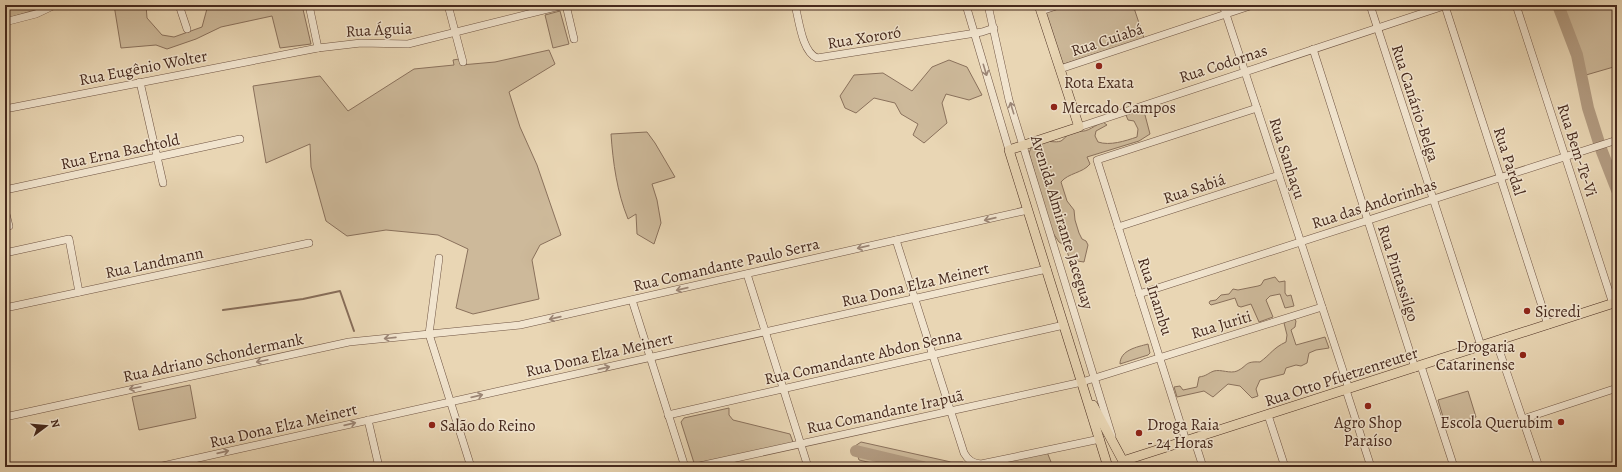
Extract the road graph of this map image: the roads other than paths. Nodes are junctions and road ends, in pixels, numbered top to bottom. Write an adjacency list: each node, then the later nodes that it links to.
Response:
1 (55, 5): 17 (street)
2 (179, 5): 20 (street)
3 (309, 5): 24 (street)
4 (448, 5): 21 (street)
5 (565, 5): 21 (street, Rua Águia); 23 (street)
6 (795, 5): 22 (street, Rua Xororó)
7 (966, 5): 22 (street, Avenida Almirante Jaceguay)
8 (988, 5): 18 (street, Avenida Almirante Jaceguay)
9 (1060, 5): 15 (street)
10 (1223, 5): 16 (street, Rua Sanhaçu)
11 (1253, 5): 16 (street, Rua Cuiabá)
12 (1370, 5): 19 (street, Rua Canário-Belga)
13 (1446, 5): 19 (street, Rua Codornas); 41 (street, Rua Pardal)
14 (1516, 5): 38 (street, Rua Bem-Te-Vi)
15 (1040, 8): 28 (main road)
16 (1226, 14): 28 (street, Rua Cuiabá); 29 (street, Rua Sanhaçu)
17 (5, 22)
18 (994, 28): 22 (street, Rua Xororó); 36 (street, Avenida Almirante Jaceguay, one-way to 18)
19 (1377, 28): 25 (street, Rua Codornas); 44 (street, Rua Canário-Belga)
20 (187, 29)
21 (455, 32): 24 (street, Rua Águia); 27 (street)
22 (974, 33): 37 (street, Avenida Almirante Jaceguay, one-way to 37)
23 (574, 38)
24 (318, 48): 26 (street, Rua Águia)
25 (1313, 49): 29 (street, Rua Codornas); 47 (street, Rua Pintassilgo)
26 (287, 53): 30 (street, Rua Eugênio Wolter)
27 (463, 62)
28 (1060, 69): 33 (main road)
29 (1245, 72): 31 (street, Rua Sanhaçu); 33 (street, Rua Codornas)
30 (140, 82): 32 (street, Rua Eugênio Wolter); 39 (street)
31 (1257, 108): 40 (street, Rua Sanhaçu); 49 (street, Rua Inambu)
32 (5, 109)
33 (1079, 127): 36 (main road, Rua Codornas)
34 (240, 139): 39 (street, Rua Erna Bachtold)
35 (1617, 140): 38 (street, Rua das Andorinhas)
36 (1023, 145): 37 (main road, Rua Codornas); 74 (street, Avenida Almirante Jaceguay)
37 (1009, 150): 46 (main road, Avenida Almirante Jaceguay)
38 (1565, 156): 41 (street, Rua das Andorinhas); 61 (street, Rua Bem-Te-Vi)
39 (157, 157): 42 (street); 43 (street, Rua Erna Bachtold)
40 (1279, 175): 49 (street, Rua Sabiá); 51 (street, Rua Sanhaçu)
41 (1500, 177): 44 (street, Rua das Andorinhas); 64 (street, Rua Pardal)
42 (163, 183)
43 (5, 190)
44 (1433, 199): 47 (street, Rua das Andorinhas); 69 (street, Rua Canário-Belga)
45 (5, 210): 48 (street)
46 (1028, 210): 50 (street, Rua Comandante Paulo Serra, one-way to 50); 55 (main road, Avenida Almirante Jaceguay)
47 (1367, 220): 51 (street, Rua das Andorinhas); 73 (street, Rua Pintassilgo)
48 (8, 226)
49 (1118, 227): 58 (street, Rua Inambu)
50 (896, 240): 56 (street, Rua Comandante Paulo Serra, one-way to 56); 59 (street)
51 (1301, 242): 58 (street, Rua das Andorinhas); 62 (street, Rua Sanhaçu)
52 (309, 243): 57 (street, Rua Landmann)
53 (5, 253): 57 (street)
54 (439, 258): 67 (street)
55 (1046, 269): 59 (street, Rua Dona Elza Meinert); 65 (main road, Avenida Almirante Jaceguay)
56 (747, 274): 60 (street, Rua Comandante Paulo Serra, one-way to 60); 66 (street)
57 (79, 292): 63 (street, Rua Landmann)
58 (1139, 294): 72 (street, Rua Inambu)
59 (915, 298): 66 (street, Rua Dona Elza Meinert); 70 (street)
60 (632, 300): 67 (street, Rua Comandante Paulo Serra, one-way to 67); 71 (street)
61 (1616, 303): 64 (main road, Rua Otto Pfuetzenreuter)
62 (1322, 307): 72 (street, Rua Juriti); 78 (street, Rua Sanhaçu)
63 (5, 308)
64 (1548, 324): 68 (main road, Rua Otto Pfuetzenreuter)
65 (1064, 325): 70 (street, Rua Comandante Abdon Senna); 75 (main road, Avenida Almirante Jaceguay)
66 (765, 332): 71 (street, Rua Dona Elza Meinert); 77 (street)
67 (429, 334): 79 (street); 83 (street, Rua Adriano Schondermank, one-way to 83)
68 (1496, 341): 69 (main road, Rua Otto Pfuetzenreuter); 84 (street)
69 (1481, 346): 73 (main road, Rua Otto Pfuetzenreuter)
70 (933, 355): 77 (street, Rua Comandante Abdon Senna); 80 (street)
71 (650, 357): 79 (street, Rua Dona Elza Meinert, one-way to 71); 81 (street)
72 (1160, 357): 74 (street, Rua Juriti); 87 (street, Rua Inambu)
73 (1418, 367): 78 (main road, Rua Otto Pfuetzenreuter); 101 (street, Rua Pintassilgo)
74 (1095, 378): 75 (street, Rua Juriti); 89 (street, Avenida Almirante Jaceguay)
75 (1082, 382): 80 (street, Rua Comandante Irapuã); 86 (main road, Avenida Almirante Jaceguay); 89 (main road, Avenida Almirante Jaceguay)
76 (1617, 388): 84 (street)
77 (783, 389): 81 (street, Rua Comandante Abdon Senna); 88 (street)
78 (1347, 389): 82 (main road, Rua Otto Pfuetzenreuter); 100 (street, Rua Sanhaçu)
79 (450, 402): 85 (street, Rua Dona Elza Meinert); 94 (street)
80 (951, 411): 86 (street); 88 (street, Rua Comandante Irapuã)
81 (668, 415): 95 (street)
82 (1268, 415): 87 (main road, Rua Otto Pfuetzenreuter); 99 (street)
83 (5, 417)
84 (1523, 419): 102 (street)
85 (368, 420): 92 (street, Rua Dona Elza Meinert, one-way to 85); 93 (street)
86 (1100, 439): 91 (main road, Avenida Almirante Jaceguay)
87 (1190, 440): 90 (main road, Rua Otto Pfuetzenreuter); 98 (street, Rua Inambu)
88 (800, 444): 96 (street, Rua Comandante Irapuã); 97 (street)
89 (1116, 446): 90 (main road, Avenida Almirante Jaceguay)
90 (1123, 464): 91 (main road, Rua Otto Pfuetzenreuter)
91 (1108, 466)
92 (158, 467)
93 (379, 467)
94 (471, 467)
95 (685, 467)
96 (695, 467)
97 (808, 467)
98 (1204, 467)
99 (1285, 467)
100 (1371, 467)
101 (1454, 467)
102 (1539, 467)

